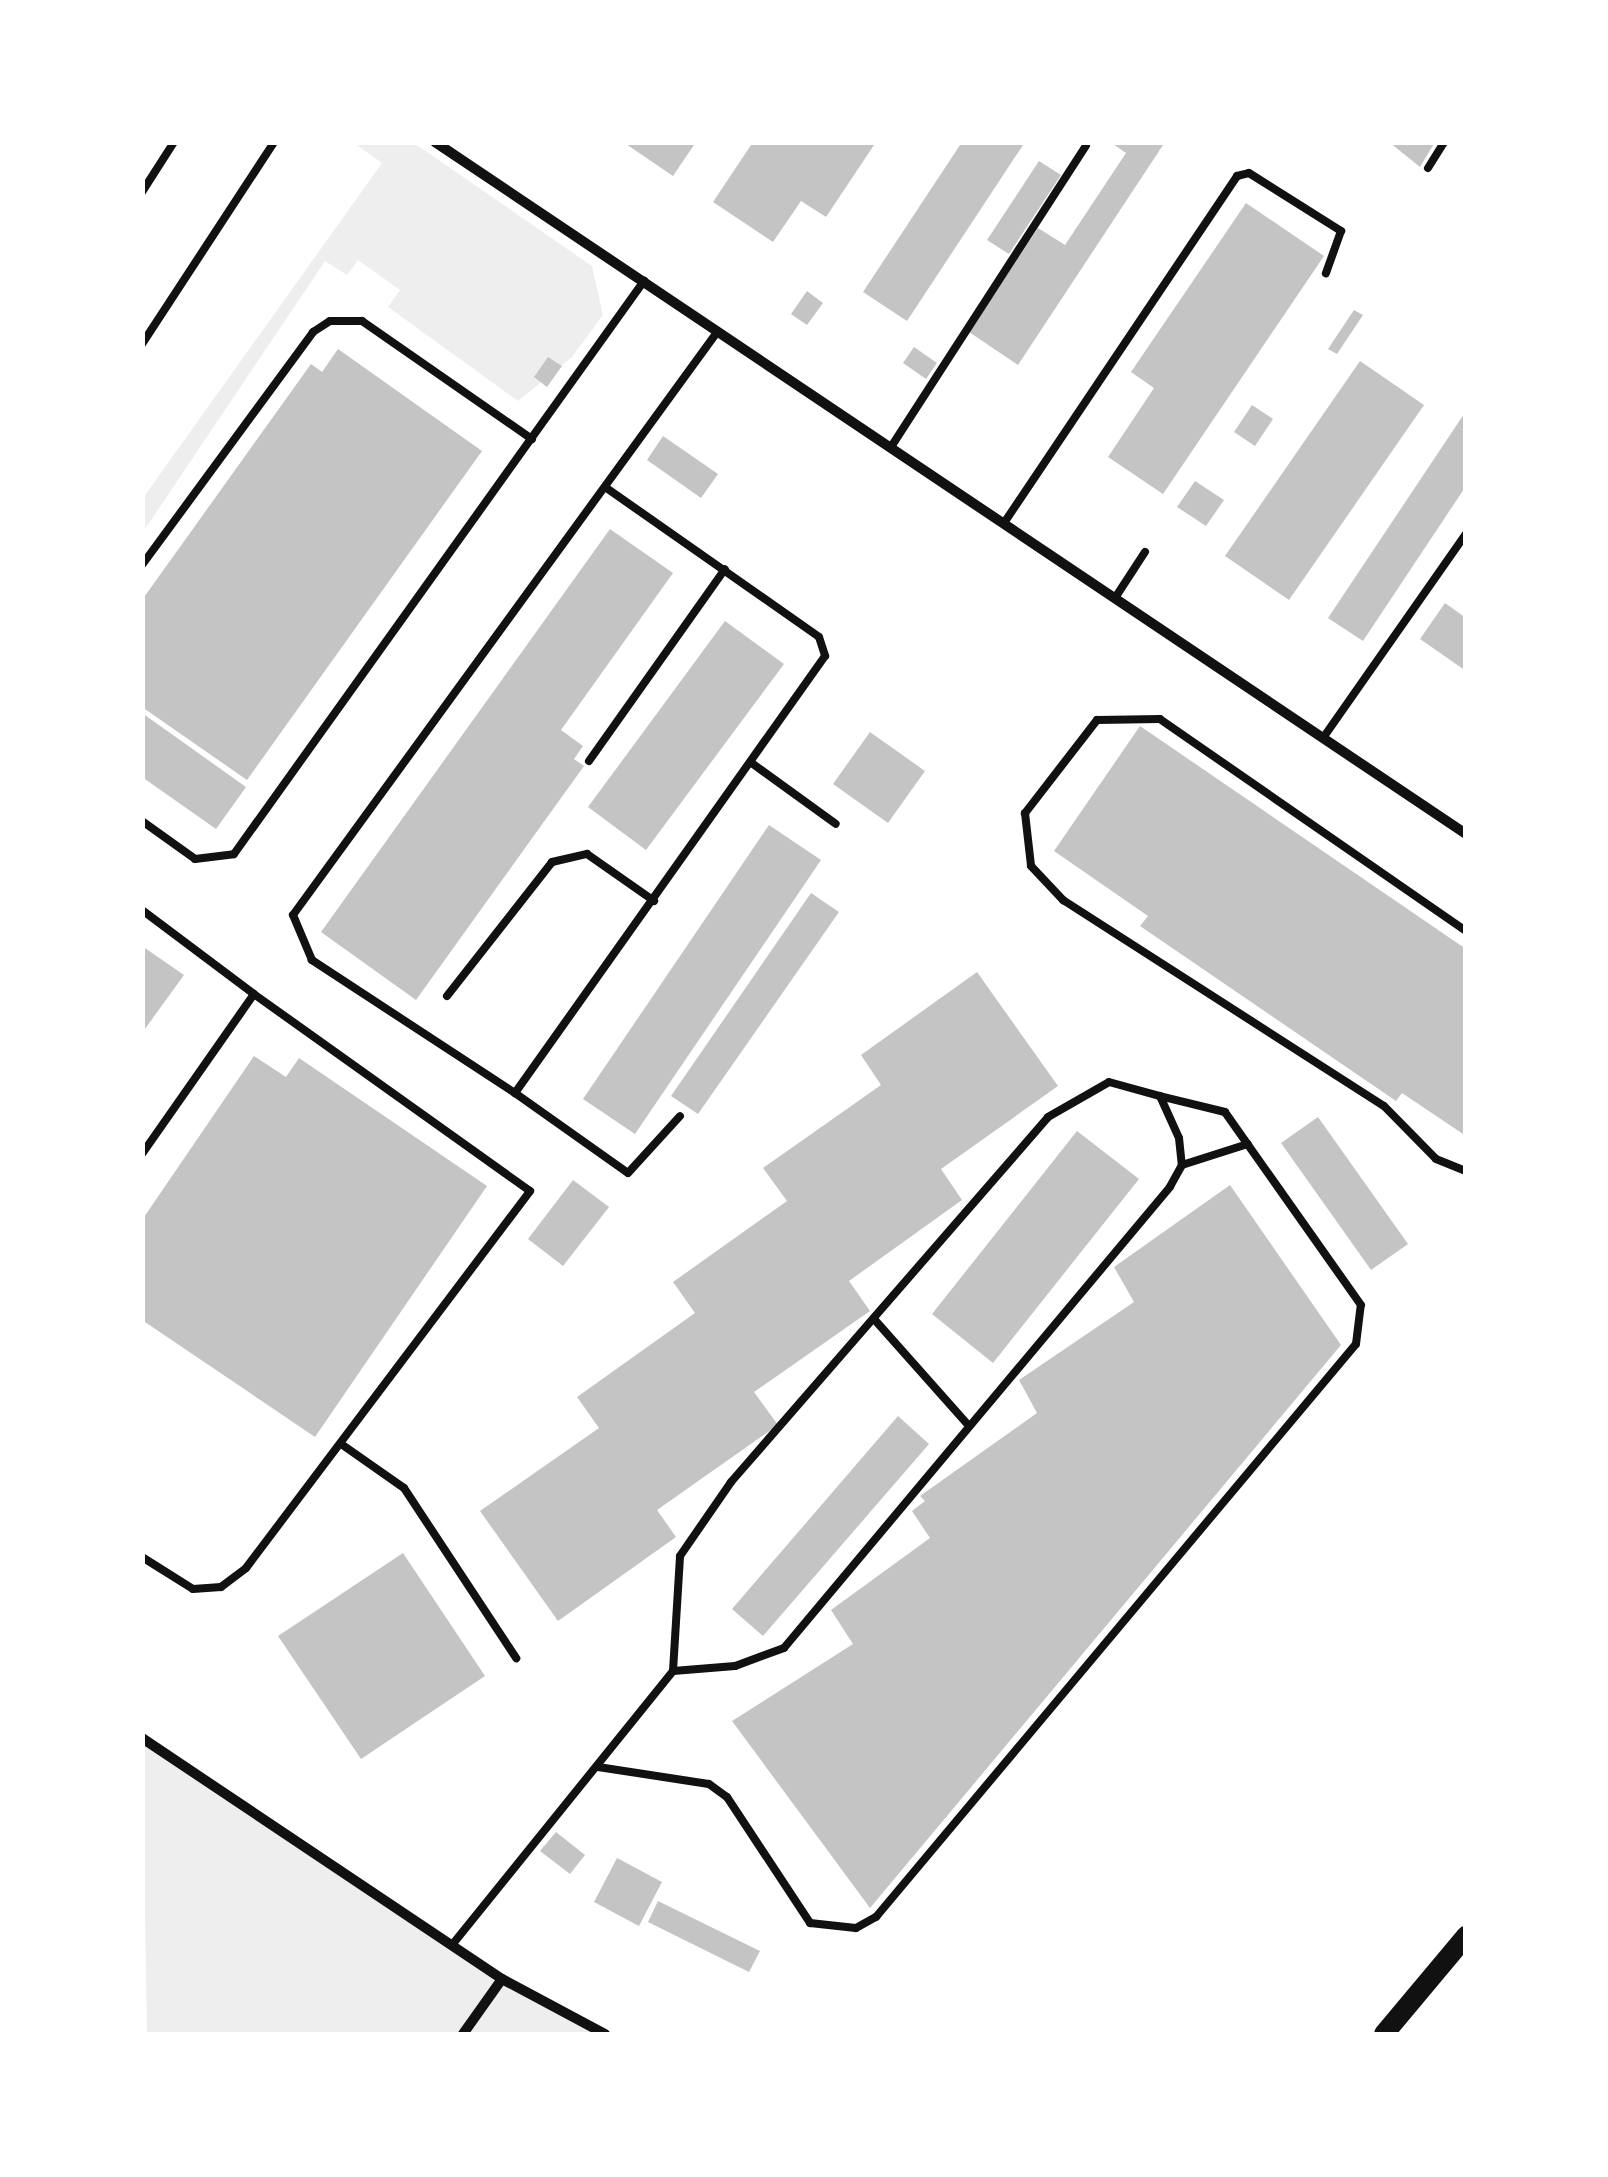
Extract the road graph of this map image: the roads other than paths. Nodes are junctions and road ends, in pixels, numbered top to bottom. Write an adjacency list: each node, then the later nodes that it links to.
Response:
1 (174, 142): 7 (lane)
2 (274, 142): 11 (lane)
3 (436, 142): 9 (street)
4 (1444, 142): 6 (lane)
5 (1086, 145): 13 (lane)
6 (1428, 168)
7 (142, 192)
8 (1326, 273): 15 (lane)
9 (644, 281): 10 (street); 12 (lane)
10 (718, 331): 13 (street); 14 (lane)
11 (142, 344)
12 (532, 439): 18 (lane); 24 (lane)
13 (891, 447): 15 (street)
14 (605, 487): 19 (lane); 32 (lane)
15 (1004, 523): 20 (street)
16 (1466, 534): 21 (lane)
17 (1145, 552): 20 (lane)
18 (142, 565)
19 (725, 569): 22 (lane); 23 (lane)
20 (1114, 598): 21 (street)
21 (1322, 738): 26 (street)
22 (588, 761)
23 (752, 764): 25 (lane); 27 (lane)
24 (142, 821)
25 (836, 824)
26 (1466, 834)
27 (654, 901): 31 (lane); 32 (lane)
28 (142, 910): 30 (lane)
29 (1466, 931): 38 (lane)
30 (254, 994): 36 (lane); 41 (lane)
31 (447, 996)
32 (514, 1094): 34 (lane)
33 (1160, 1096): 35 (lane); 37 (lane); 39 (lane)
34 (680, 1116)
35 (1248, 1144): 37 (lane); 46 (lane)
36 (142, 1154)
37 (1182, 1165): 40 (lane)
38 (1466, 1171)
39 (874, 1319): 40 (lane); 44 (lane)
40 (969, 1426): 44 (lane)
41 (344, 1446): 42 (lane); 43 (lane)
42 (142, 1557)
43 (516, 1658)
44 (673, 1671): 46 (lane)
45 (142, 1738): 48 (street)
46 (598, 1768): 48 (lane)
47 (1466, 1936): 52 (main road)
48 (452, 1944): 49 (street)
49 (502, 1979): 50 (street); 51 (street)
50 (463, 2034)
51 (605, 2034)
52 (1384, 2034)

